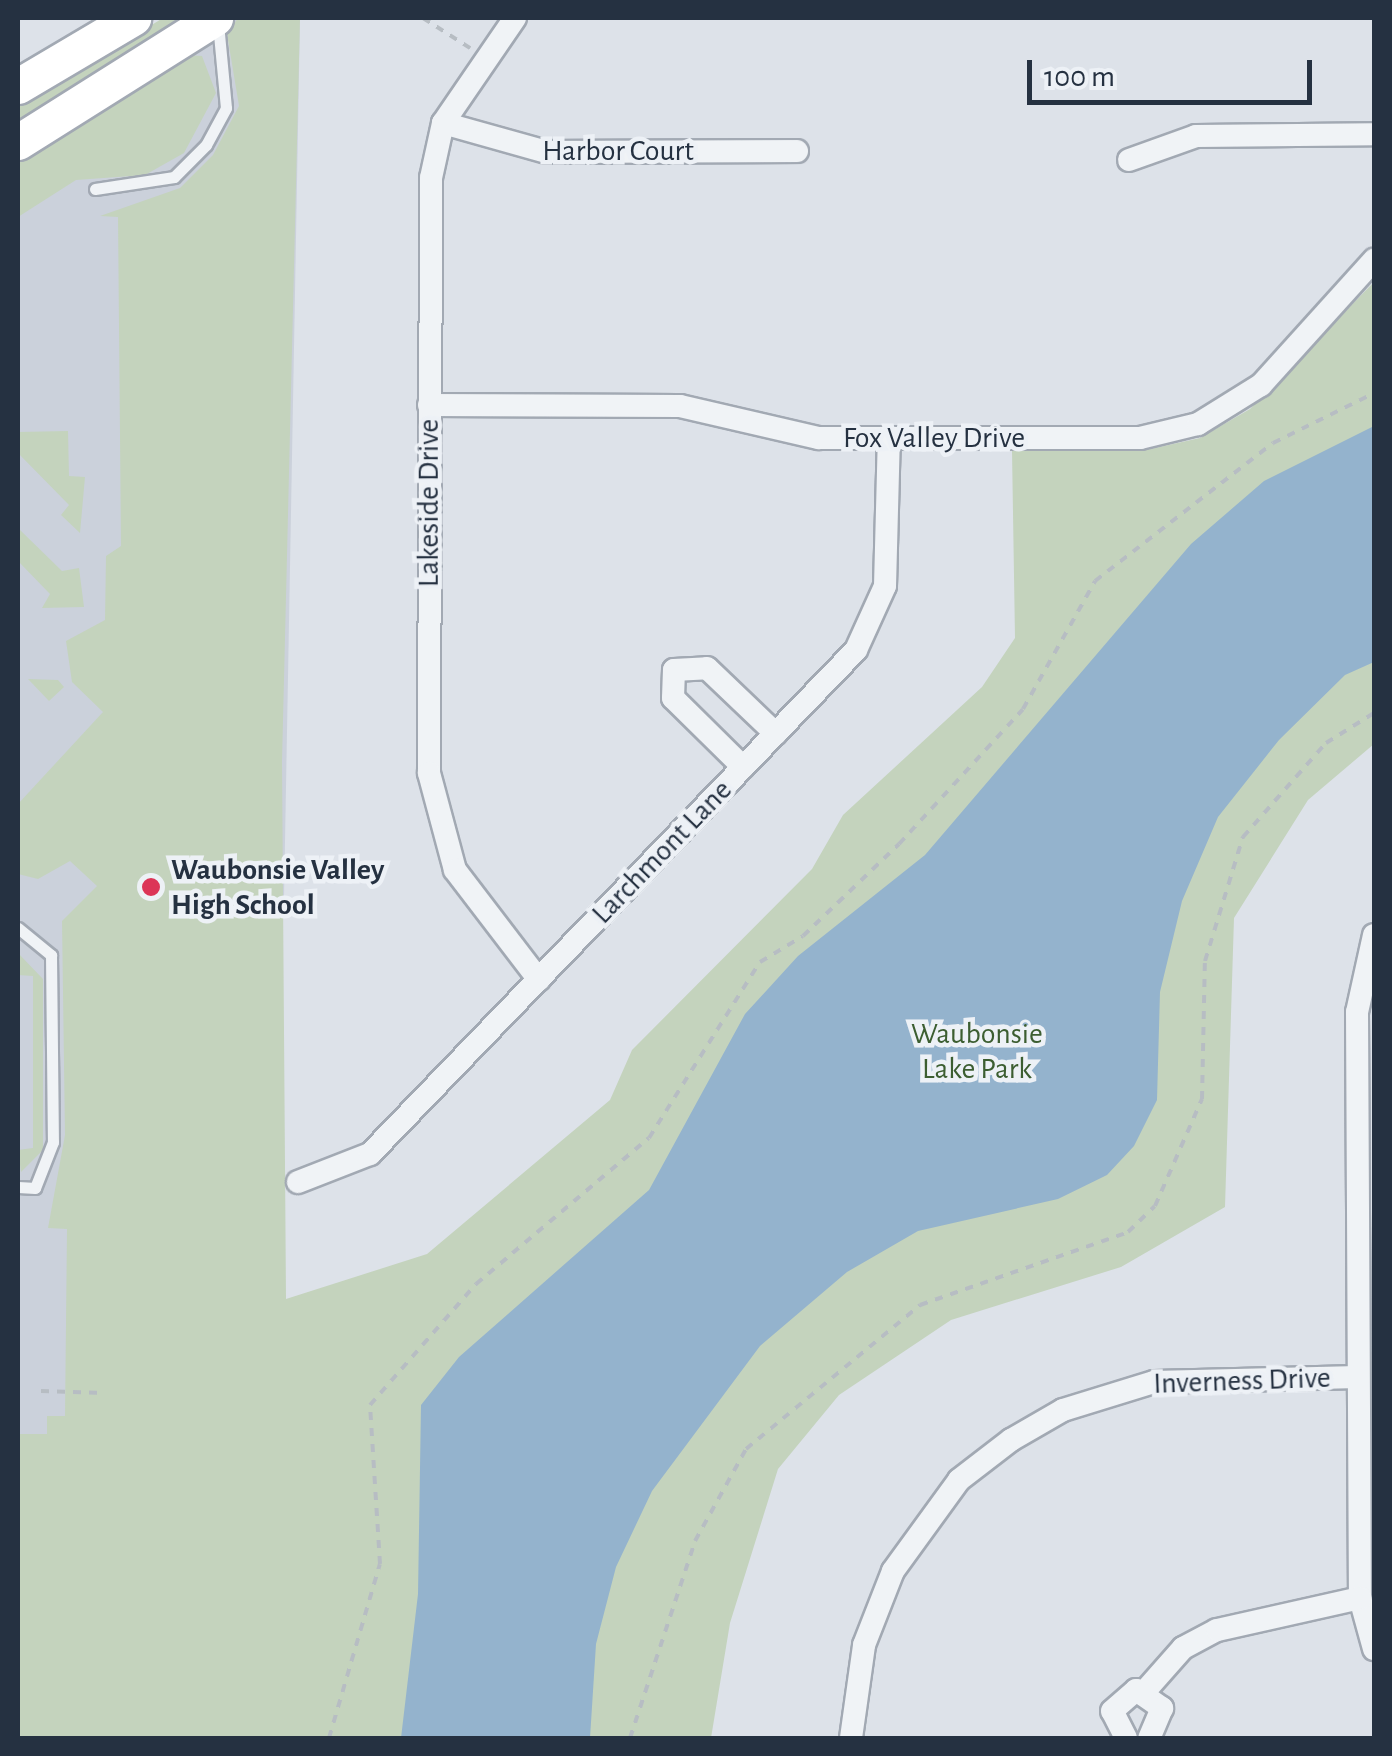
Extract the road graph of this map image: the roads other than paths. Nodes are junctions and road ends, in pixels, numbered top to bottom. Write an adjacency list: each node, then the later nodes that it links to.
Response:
1 (134, 18): 6 (main road)
2 (217, 18): 4 (main road); 5 (lane)
3 (514, 18): 7 (street, Lakeside Drive)
4 (179, 43): 5 (lane); 9 (main road)
5 (220, 58): 12 (lane)
6 (18, 86)
7 (443, 123): 10 (street, Harbor Court); 14 (street, Lakeside Drive)
8 (1374, 134): 11 (street)
9 (18, 142)
10 (798, 152)
11 (1129, 160)
12 (95, 189)
13 (1374, 260): 15 (street, Fox Valley Drive)
14 (430, 405): 15 (street, Fox Valley Drive); 20 (street, Lakeside Drive)
15 (889, 438): 16 (street, Larchmont Lane)
16 (776, 734): 17 (street, Larchmont Lane); 17 (street)
17 (743, 768): 20 (street, Larchmont Lane)
18 (18, 928): 22 (lane)
19 (1374, 935): 23 (street)
20 (540, 980): 21 (street, Larchmont Lane)
21 (298, 1182)
22 (18, 1187)
23 (1358, 1377): 24 (street); 27 (street, Inverness Drive)
24 (1360, 1598): 25 (street); 26 (street)
25 (1374, 1650)
26 (1144, 1691): 28 (street); 29 (street)
27 (851, 1738)
28 (1126, 1738)
29 (1150, 1738)

